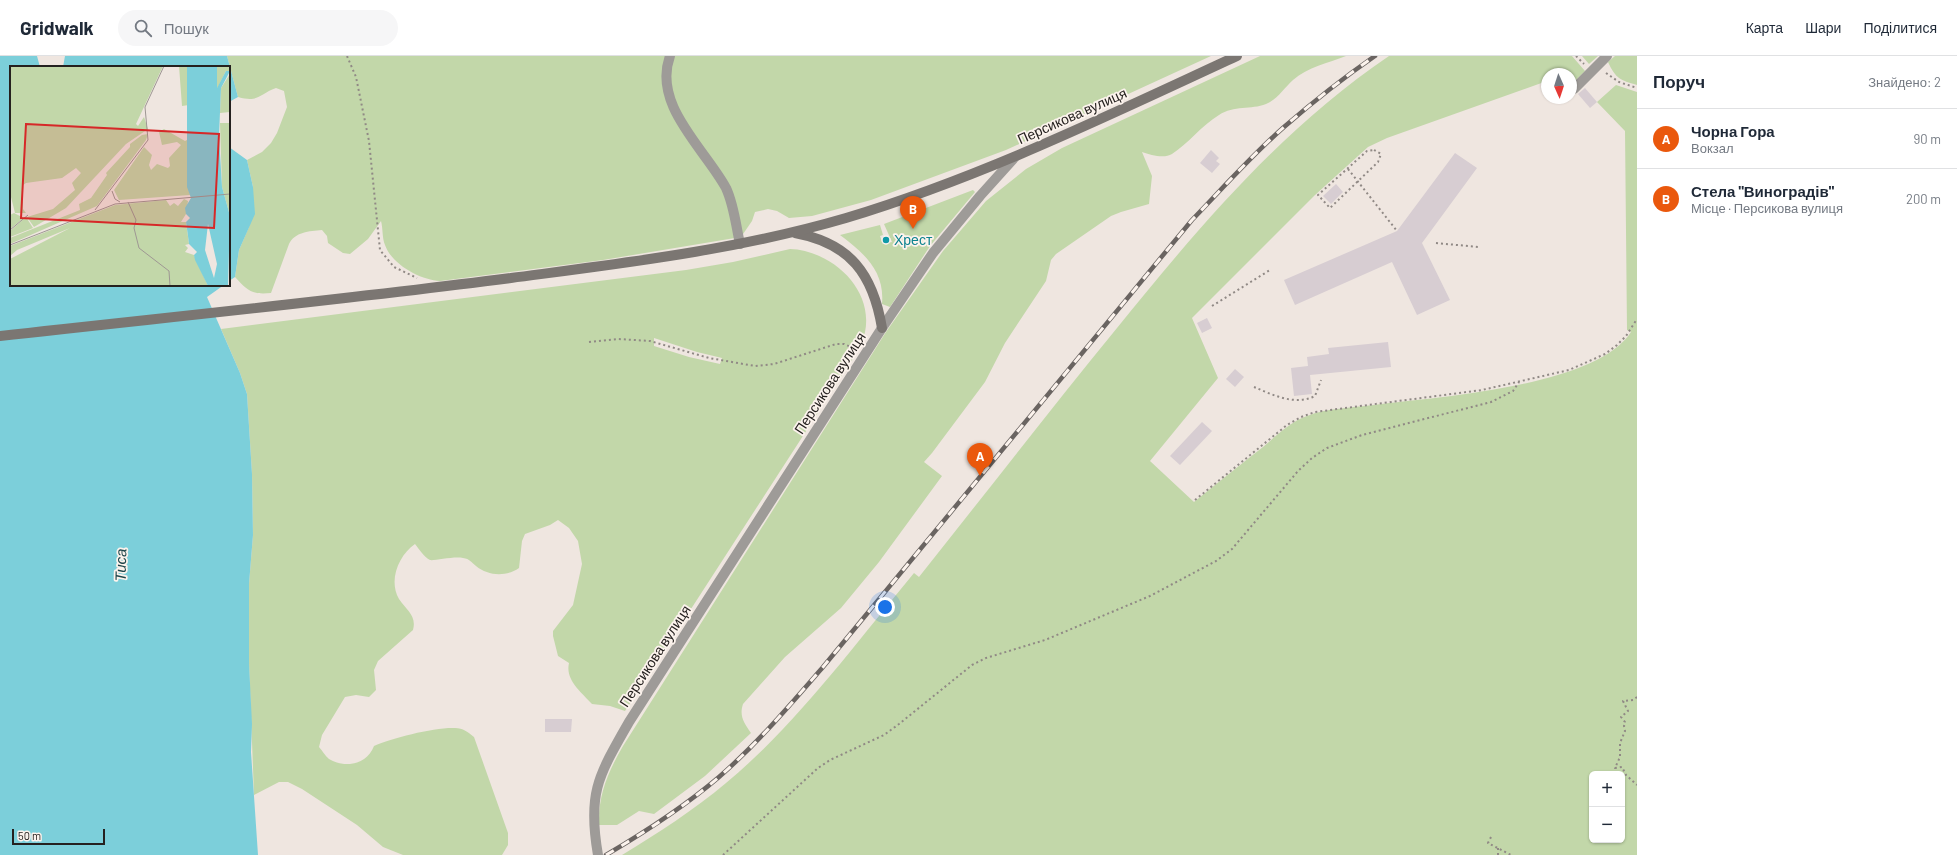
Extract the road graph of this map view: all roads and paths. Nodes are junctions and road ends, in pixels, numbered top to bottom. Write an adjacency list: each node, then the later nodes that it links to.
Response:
1 (347, 56): 19 (path)
2 (670, 56): 16 (street)
3 (1238, 56): 10 (main road, Персикова вулиця)
4 (1576, 56): 6 (path)
5 (1607, 56): 7 (street)
6 (1584, 64)
7 (1598, 65): 8 (street); 9 (path)
8 (1577, 86)
9 (1637, 88)
10 (1015, 158): 14 (main road); 22 (street, Персикова вулиця)
11 (1348, 169): 12 (path); 12 (path); 12 (path)
12 (1358, 181): 13 (path)
13 (1397, 231)
14 (790, 232): 16 (main road); 22 (main road)
15 (1436, 243): 17 (path)
16 (740, 244): 19 (main road)
17 (1478, 247)
18 (1270, 270): 20 (path)
19 (436, 288): 23 (main road)
20 (1212, 306)
21 (1637, 319): 27 (path)
22 (882, 328): 25 (street, Персикова вулиця)
23 (0, 336)
24 (589, 342): 25 (path)
25 (865, 354): 34 (street, Персикова вулиця)
26 (1321, 380): 28 (path)
27 (1519, 382): 29 (path); 35 (path)
28 (1254, 387)
29 (1195, 500)
30 (1637, 697): 31 (path)
31 (1637, 785)
32 (1491, 837): 33 (path)
33 (1498, 848): 36 (path); 37 (path)
34 (598, 855)
35 (723, 855)
36 (1498, 855)
37 (1511, 855)

